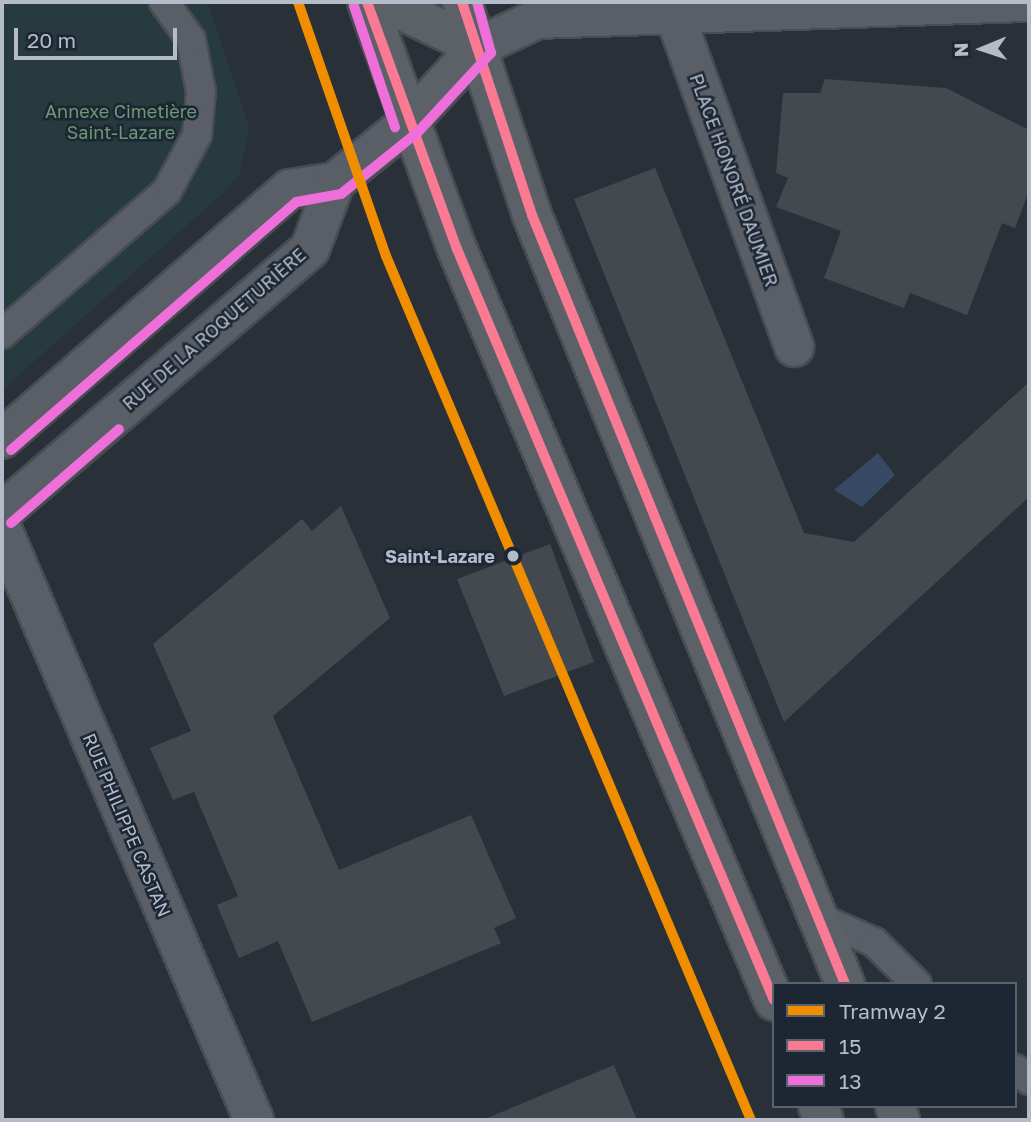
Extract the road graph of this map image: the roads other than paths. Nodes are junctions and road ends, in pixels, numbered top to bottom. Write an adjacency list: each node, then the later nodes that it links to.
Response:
1 (164, 2): 10 (lane)
2 (367, 2): 8 (main road)
3 (384, 2): 7 (main road)
4 (463, 2): 7 (main road)
5 (1028, 2): 6 (street)
6 (674, 13): 7 (street); 11 (street, PLACE HONORÉ DAUMIER)
7 (478, 47): 8 (main road); 15 (main road)
8 (408, 123): 9 (street); 18 (main road)
9 (335, 181): 12 (street); 13 (street, RUE DE LA ROQUETURIÈRE)
10 (2, 334)
11 (794, 347)
12 (2, 439)
13 (2, 512)
14 (2, 529): 19 (street, RUE PHILIPPE CASTAN)
15 (819, 918): 16 (main road); 17 (lane)
16 (844, 982)
17 (915, 982)
18 (772, 996)
19 (254, 1120)

